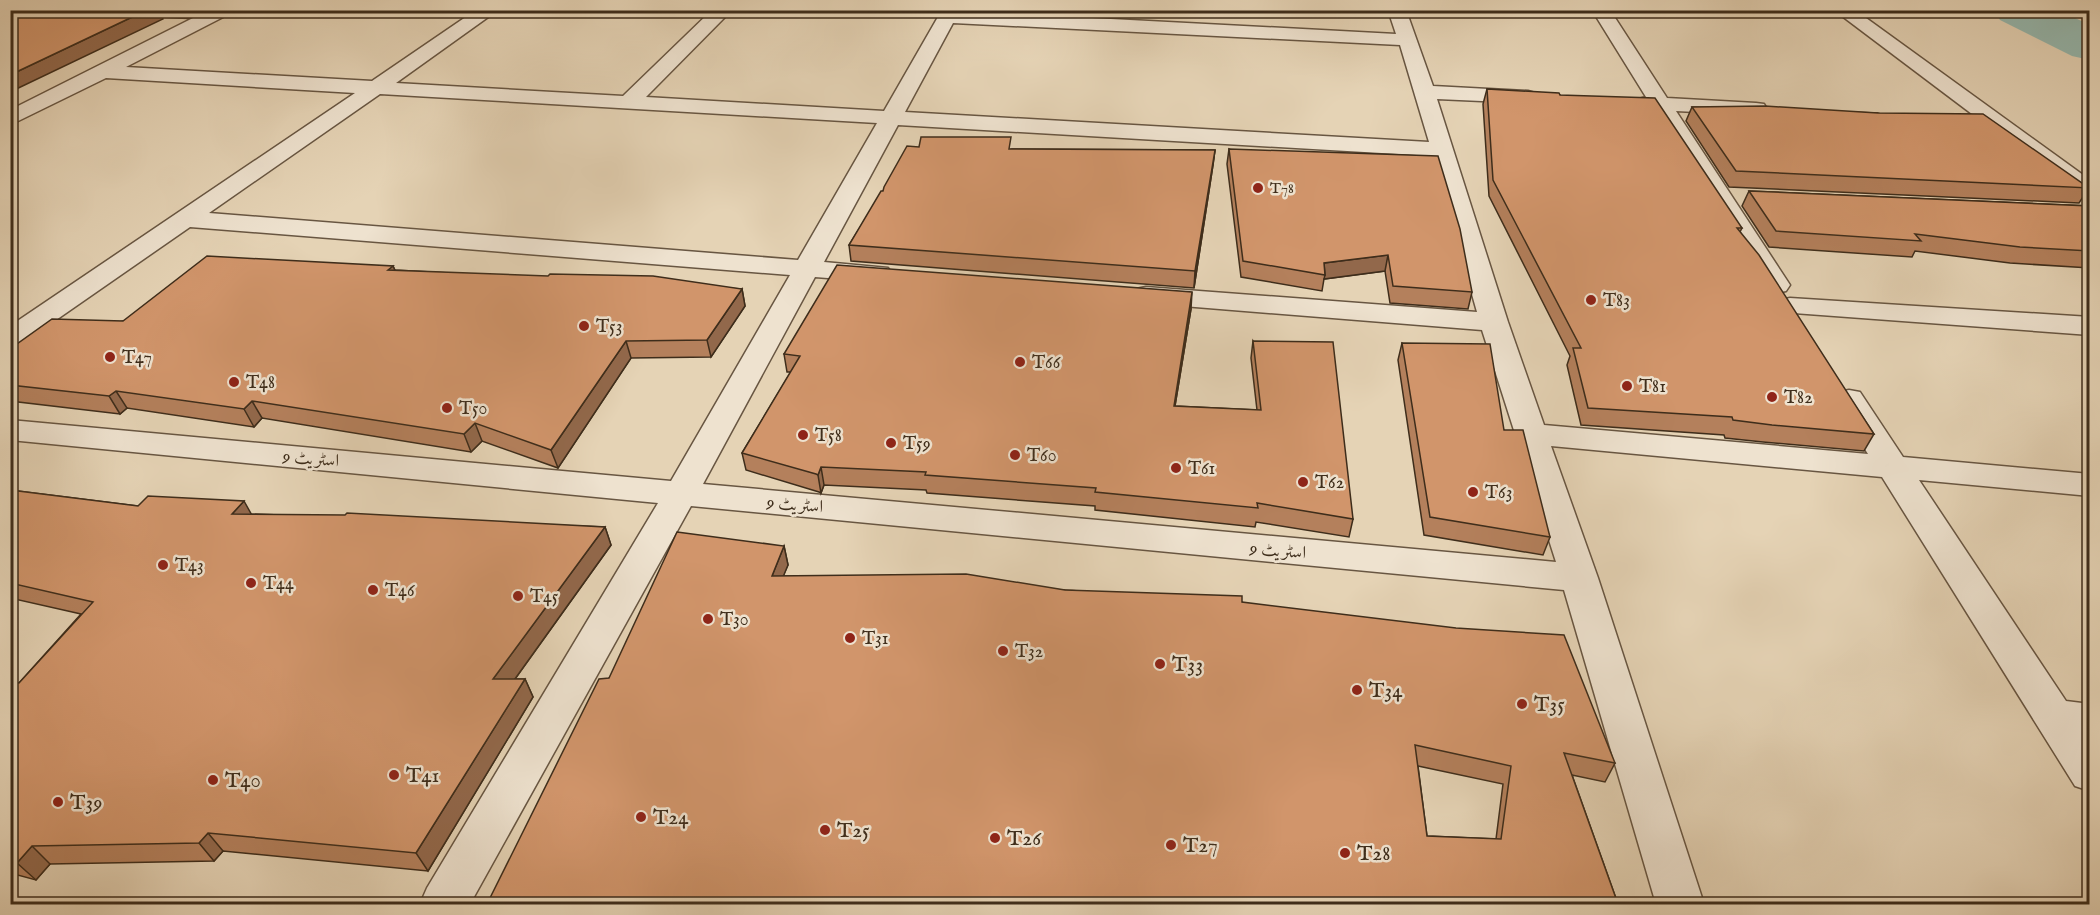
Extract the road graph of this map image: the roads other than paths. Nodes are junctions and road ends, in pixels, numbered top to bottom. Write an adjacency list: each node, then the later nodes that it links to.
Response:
1 (129, 10): 6 (street)
2 (489, 10): 10 (street)
3 (723, 10): 13 (street)
4 (1601, 10): 15 (street)
5 (1843, 10): 20 (street)
6 (220, 12): 9 (street)
7 (949, 14): 8 (street); 17 (street)
8 (1402, 25): 11 (street)
9 (106, 72): 10 (street); 18 (street)
10 (375, 87): 13 (street); 23 (street)
11 (1425, 92): 12 (street); 21 (street)
12 (1543, 98)
13 (629, 102): 17 (street)
14 (1626, 102): 15 (street)
15 (1661, 104): 16 (street); 27 (street)
16 (1780, 110)
17 (892, 117): 21 (street); 24 (street)
18 (10, 119)
19 (1958, 119): 20 (street)
20 (1994, 121): 22 (street)
21 (1442, 150): 28 (street)
22 (2086, 206)
23 (187, 219): 24 (street); 31 (street)
24 (807, 268): 25 (street); 37 (street)
25 (901, 276)
26 (1127, 293): 28 (street)
27 (1790, 306): 29 (street); 30 (street)
28 (1494, 322): 34 (street)
29 (2090, 326)
30 (1809, 336)
31 (10, 339)
32 (1835, 376): 35 (street)
33 (10, 430): 37 (street, اسٹریٹ 9)
34 (1532, 434): 35 (street); 38 (street)
35 (1893, 467): 36 (street); 39 (street)
36 (2090, 484)
37 (681, 493): 38 (street, اسٹریٹ 9); 41 (street)
38 (1578, 578): 42 (street)
39 (2071, 719): 40 (street)
40 (2090, 773)
41 (444, 904)
42 (1680, 904)

